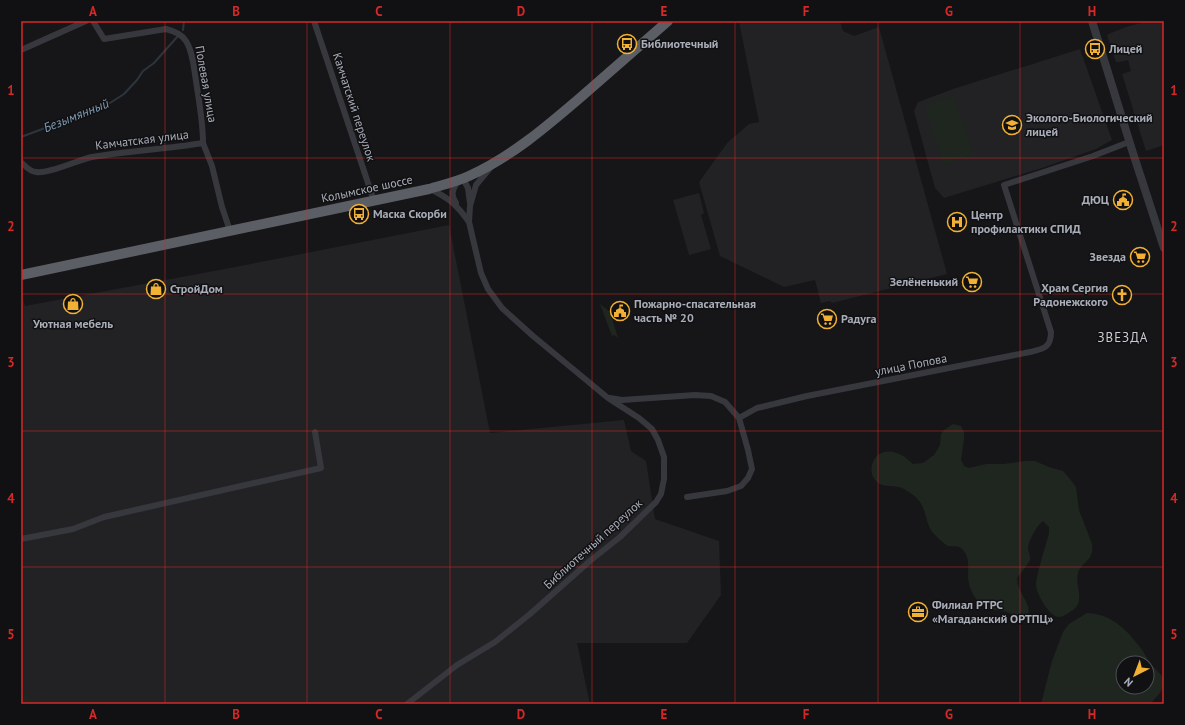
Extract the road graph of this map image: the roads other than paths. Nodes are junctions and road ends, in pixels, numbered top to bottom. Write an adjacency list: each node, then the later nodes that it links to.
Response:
1 (86, 21): 6 (street)
2 (93, 21): 8 (street, Полевая улица)
3 (314, 21): 13 (street, Камчатский переулок)
4 (668, 21): 10 (highway, Колымское шоссе)
5 (1092, 21): 7 (street)
6 (21, 50)
7 (1129, 142): 18 (street); 21 (street, улица Попова)
8 (203, 143): 9 (street, Камчатская улица); 17 (street, Камчатская улица)
9 (21, 162)
10 (493, 164): 11 (highway, Колымское шоссе); 14 (street, Библиотечный переулок)
11 (460, 180): 12 (highway, Колымское шоссе); 14 (street); 15 (street)
12 (429, 189): 13 (highway, Колымское шоссе); 15 (street, Библиотечный переулок)
13 (374, 201): 17 (highway, Колымское шоссе)
14 (470, 206): 16 (street, Библиотечный переулок)
15 (458, 207): 16 (street, Библиотечный переулок)
16 (469, 222): 20 (street, Библиотечный переулок)
17 (230, 231): 19 (highway, Колымское шоссе)
18 (1164, 248)
19 (21, 275)
20 (608, 398): 21 (street); 25 (street, Библиотечный переулок)
21 (739, 418): 23 (street)
22 (315, 432): 24 (street)
23 (687, 496)
24 (21, 539)
25 (407, 704)

